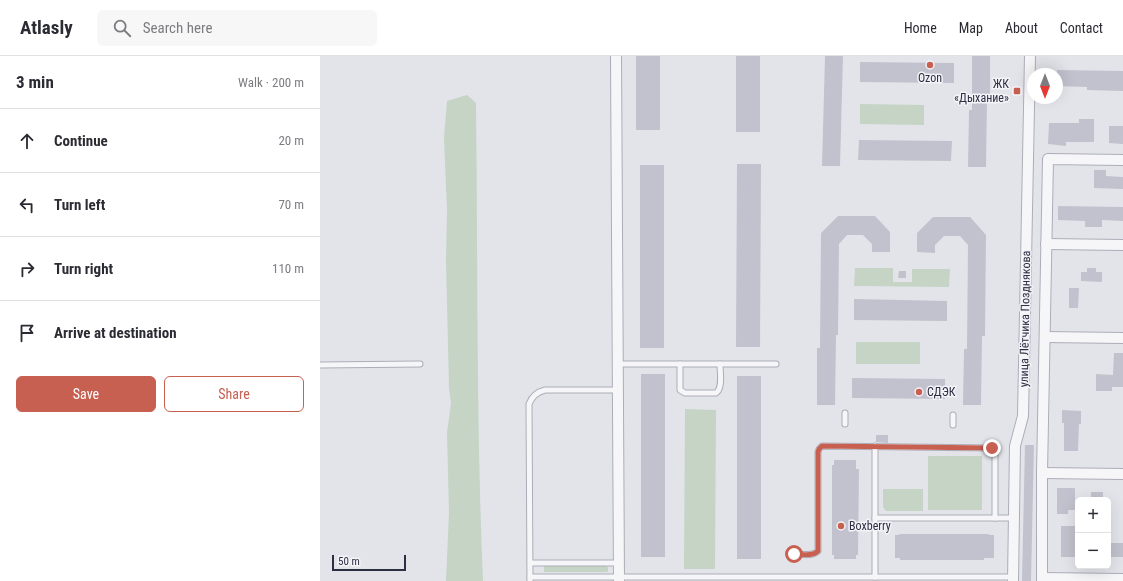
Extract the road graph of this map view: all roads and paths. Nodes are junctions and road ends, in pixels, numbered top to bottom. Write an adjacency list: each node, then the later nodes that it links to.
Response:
1 (616, 56): 9 (street)
2 (1030, 56): 24 (street, улица Лётчика Позднякова)
3 (1123, 160): 4 (street, улица Лётчика Позднякова)
4 (1046, 244): 5 (street); 6 (street, улица Лётчика Позднякова)
5 (1123, 245)
6 (1045, 337): 7 (street); 20 (street, улица Лётчика Позднякова)
7 (1123, 338)
8 (420, 364): 13 (lane)
9 (617, 364): 10 (lane); 14 (street)
10 (680, 364): 11 (lane); 11 (lane)
11 (720, 364): 12 (lane)
12 (776, 364)
13 (320, 365)
14 (618, 390): 26 (lane); 27 (street)
15 (845, 413): 17 (lane)
16 (953, 415): 18 (lane)
17 (845, 424)
18 (953, 425)
19 (874, 446): 22 (lane); 23 (lane); 25 (lane)
20 (1042, 473): 21 (street); 33 (street, улица Лётчика Позднякова)
21 (1123, 474)
22 (874, 518): 23 (lane); 28 (lane)
23 (994, 518): 24 (lane)
24 (1014, 518): 31 (street, улица Лётчика Позднякова)
25 (794, 554)
26 (530, 563): 27 (lane); 29 (lane)
27 (618, 563): 30 (street)
28 (874, 578): 30 (lane); 31 (lane)
29 (530, 579): 30 (lane)
30 (618, 579)
31 (1013, 579)
32 (1123, 579): 33 (street)
33 (1042, 580)

